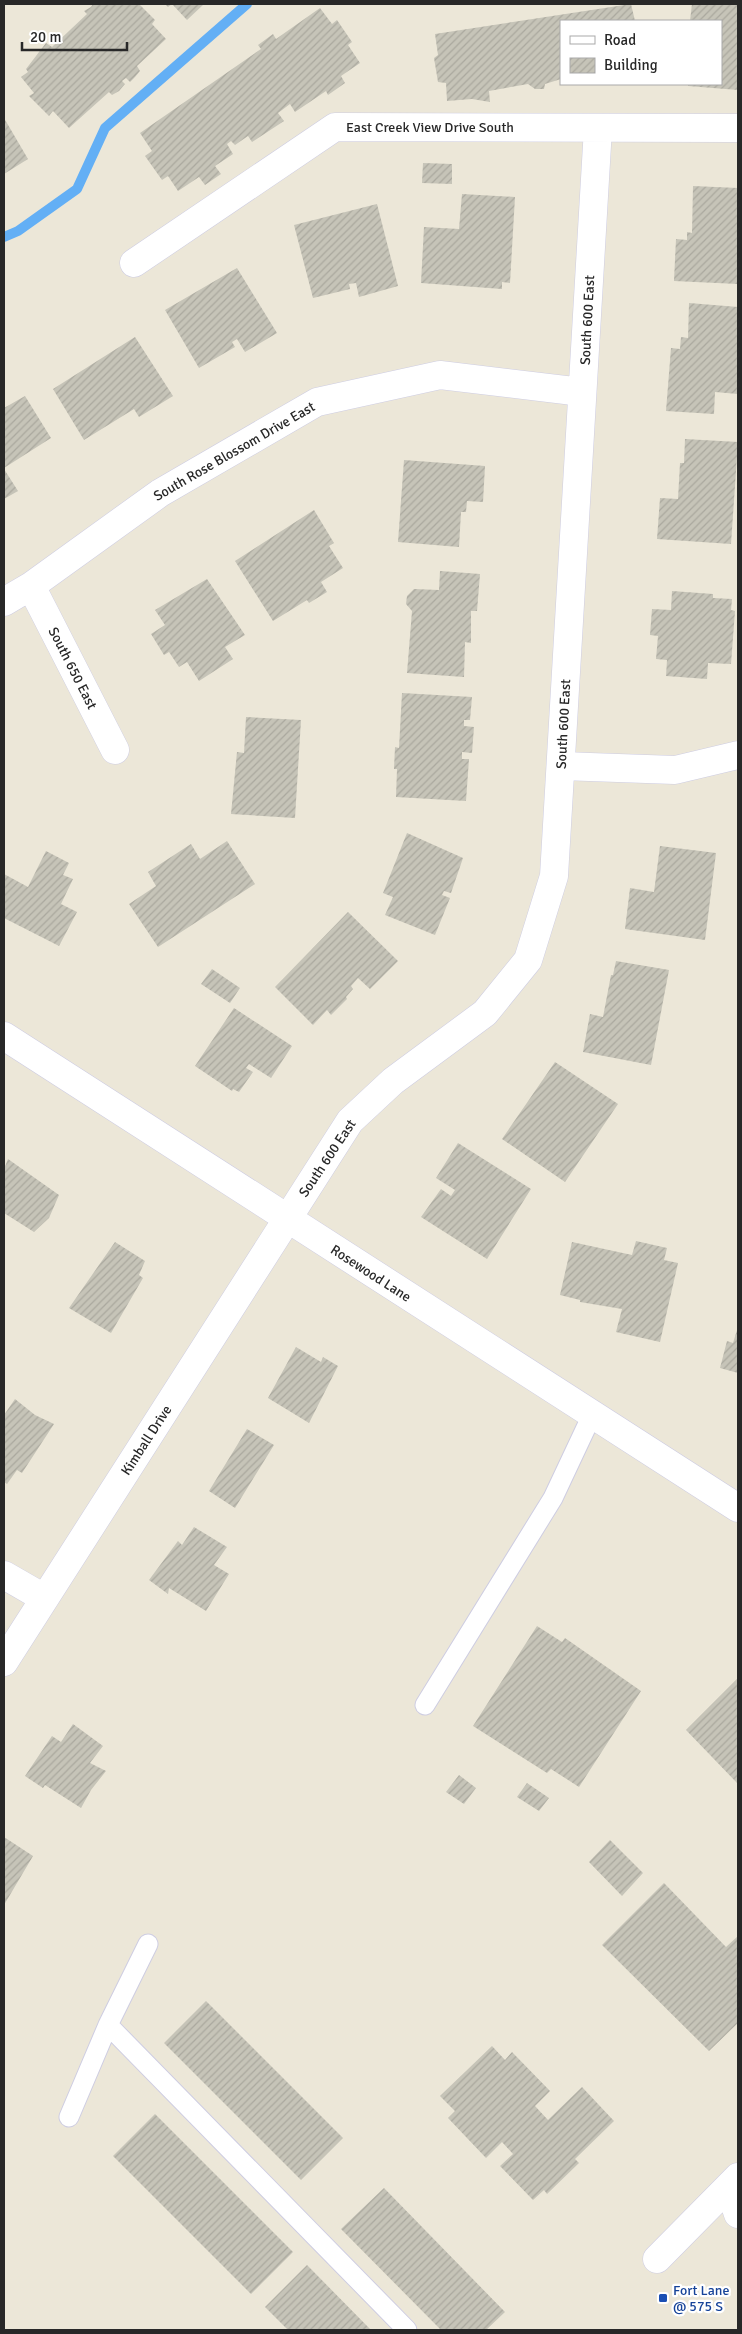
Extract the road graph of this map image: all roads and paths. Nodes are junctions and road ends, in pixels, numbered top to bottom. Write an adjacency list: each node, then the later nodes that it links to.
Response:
1 (598, 128): 2 (street, East Creek View Drive South); 3 (street, East Creek View Drive South); 4 (street, South 600 East)
2 (738, 128)
3 (134, 263)
4 (582, 392): 5 (street, South Rose Blossom Drive East); 9 (street, South 600 East)
5 (31, 586): 6 (street, South Rose Blossom Drive East); 7 (street, South 650 East)
6 (4, 602)
7 (115, 750)
8 (738, 755): 9 (street)
9 (561, 766): 11 (street, South 600 East)
10 (4, 1036): 11 (street, Rosewood Lane)
11 (288, 1219): 12 (street, Rosewood Lane); 15 (street, Kimball Drive)
12 (592, 1415): 13 (street, Rosewood Lane); 17 (lane)
13 (738, 1508)
14 (4, 1575): 15 (street)
15 (44, 1598): 16 (street, Kimball Drive)
16 (4, 1662)
17 (425, 1705)
18 (148, 1944): 19 (lane)
19 (108, 2025): 20 (lane); 24 (lane)
20 (69, 2117)
21 (734, 2182): 22 (street); 23 (street)
22 (738, 2214)
23 (657, 2259)
24 (406, 2330)

